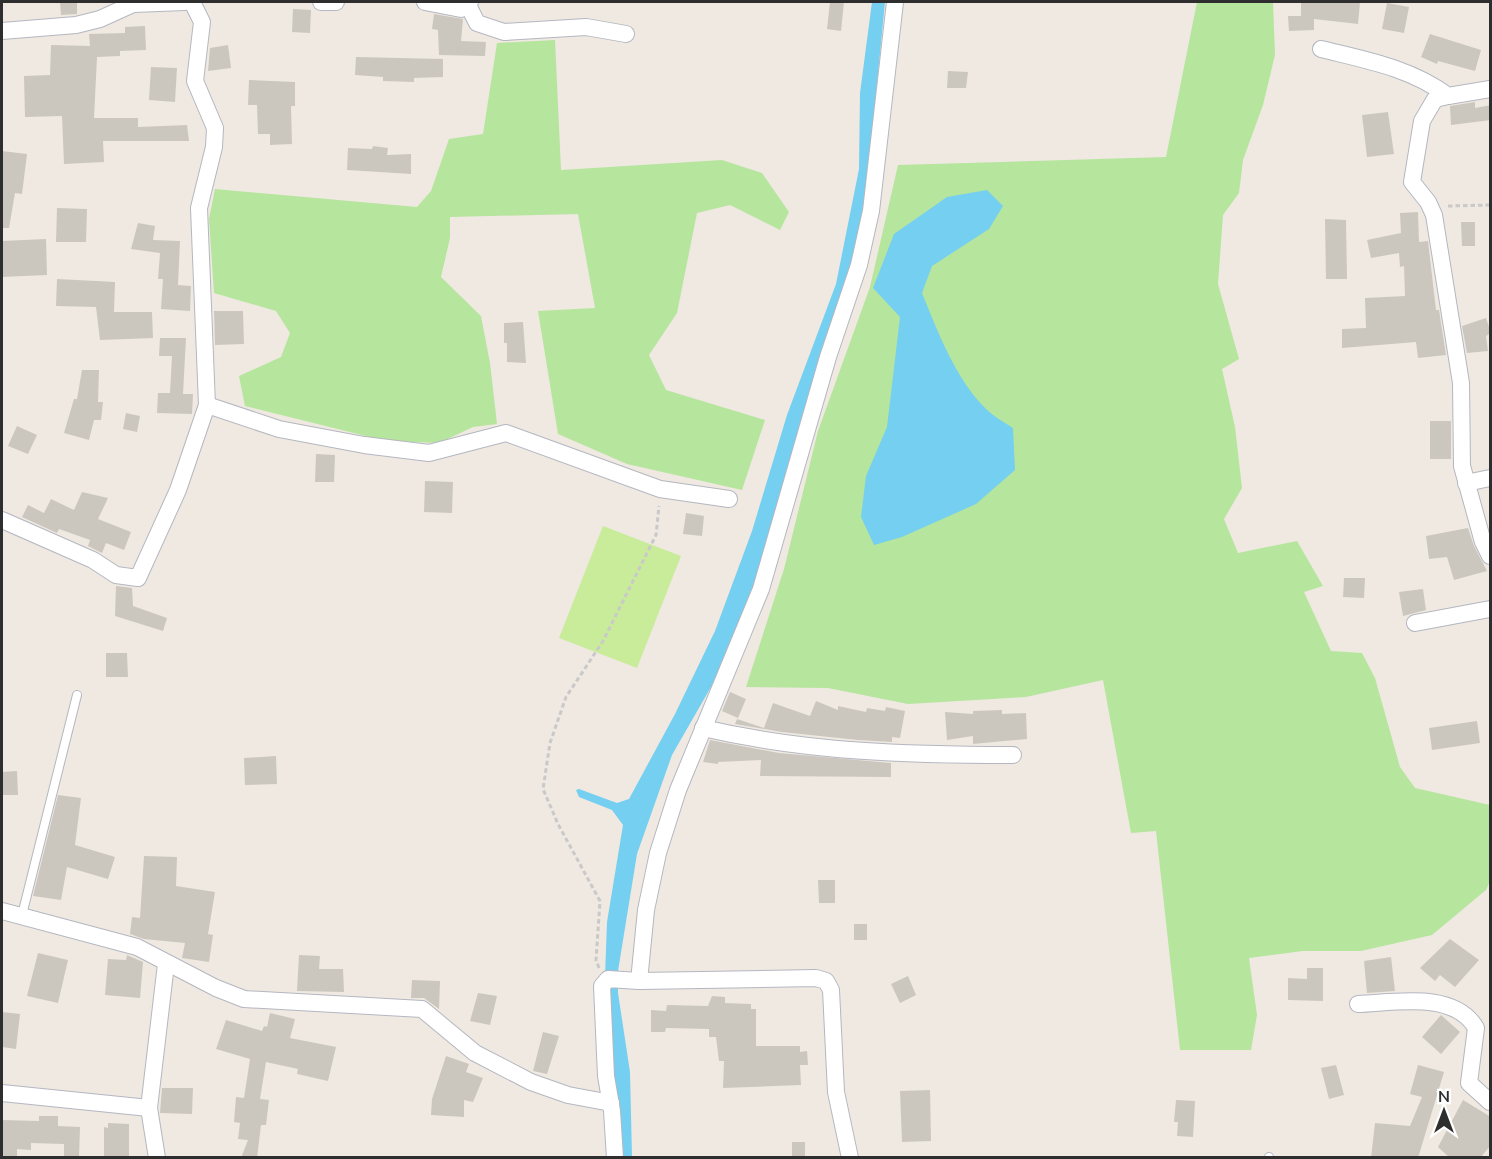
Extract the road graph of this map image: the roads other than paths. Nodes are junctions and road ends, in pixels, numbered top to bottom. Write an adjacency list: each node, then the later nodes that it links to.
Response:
1 (185, 2): 7 (street)
2 (192, 2): 14 (street)
3 (321, 2): 4 (street)
4 (336, 2)
5 (425, 2): 8 (street)
6 (895, 2): 23 (street)
7 (133, 3): 9 (street)
8 (469, 3): 10 (street)
9 (2, 31)
10 (626, 34)
11 (1321, 49): 13 (street)
12 (1491, 89): 13 (street)
13 (1448, 96): 16 (street)
14 (207, 405): 17 (street); 18 (street)
15 (1491, 478): 16 (street)
16 (1466, 483): 19 (street)
17 (729, 499)
18 (2, 520)
19 (1491, 556)
20 (1491, 609): 21 (street)
21 (1415, 623)
22 (77, 696): 26 (lane)
23 (704, 728): 24 (street); 28 (street)
24 (1013, 755)
25 (2, 911): 26 (street)
26 (22, 915): 27 (street)
27 (166, 964): 32 (street); 33 (street)
28 (632, 980): 32 (street); 36 (street)
29 (1358, 1004): 31 (street)
30 (2, 1093): 33 (street)
31 (1491, 1102)
32 (611, 1103): 35 (street)
33 (149, 1108): 34 (street)
34 (157, 1158)
35 (615, 1158)
36 (850, 1158)

